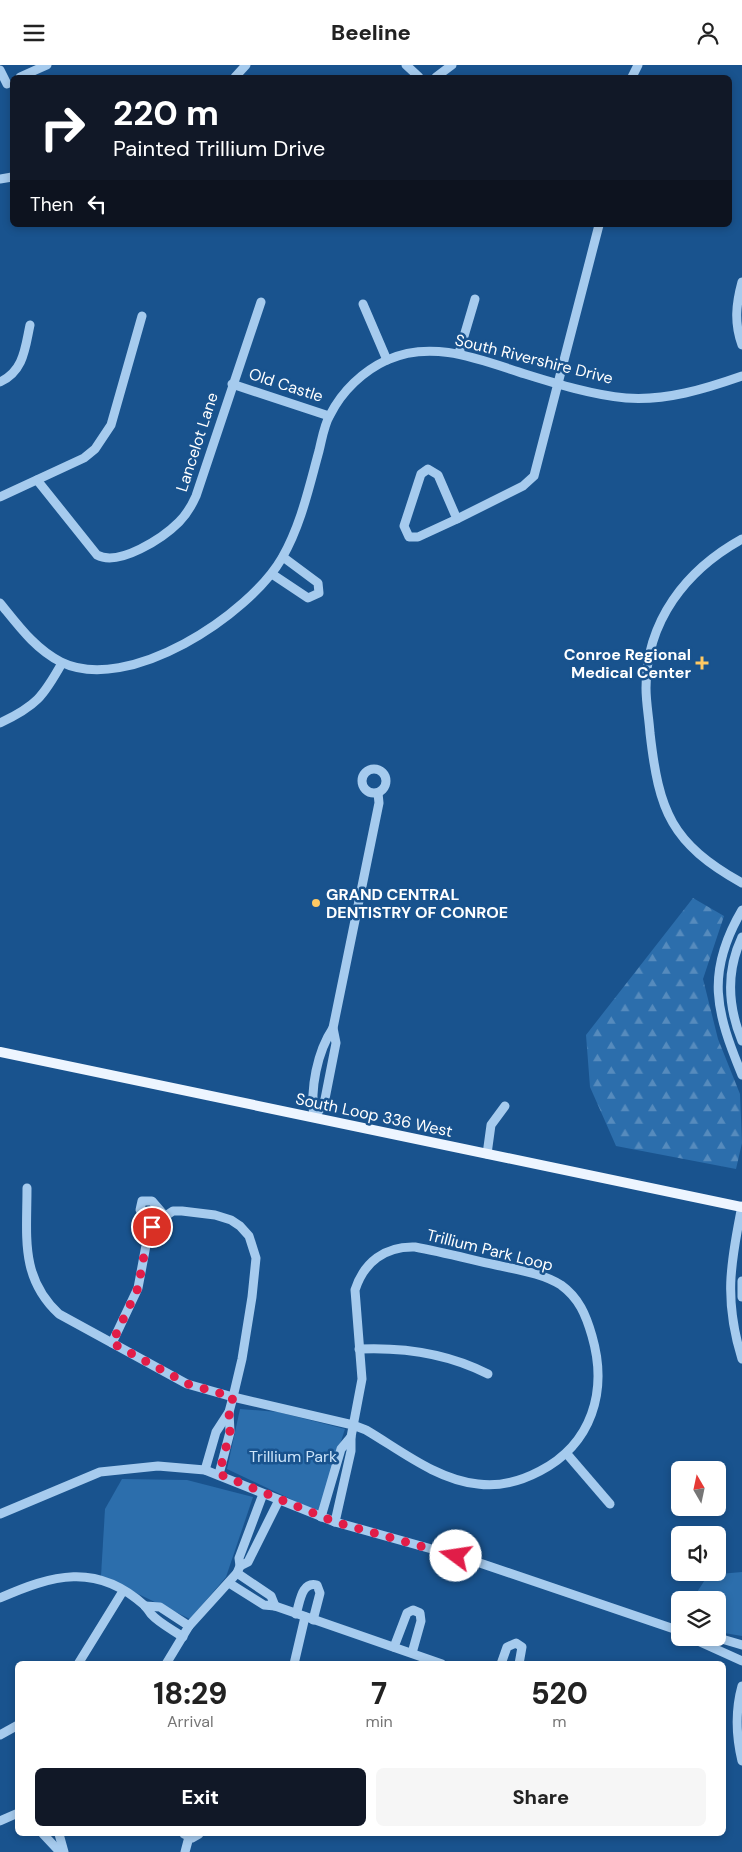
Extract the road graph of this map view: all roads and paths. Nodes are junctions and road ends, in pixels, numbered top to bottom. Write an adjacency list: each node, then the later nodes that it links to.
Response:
1 (47, 65): 6 (street)
2 (246, 65): 7 (street)
3 (406, 65): 8 (street)
4 (452, 65): 9 (street)
5 (0, 70): 10 (street)
6 (24, 75)
7 (237, 75)
8 (417, 75)
9 (439, 75)
10 (6, 84)
11 (598, 227): 24 (street)
12 (742, 282): 18 (street)
13 (475, 299): 19 (street)
14 (261, 303): 23 (street, Lancelot Lane)
15 (363, 304): 20 (street)
16 (142, 316): 26 (street)
17 (30, 325): 22 (street)
18 (742, 345)
19 (459, 353): 20 (street, South Rivershire Drive); 24 (street, South Rivershire Drive)
20 (387, 360): 25 (street, South Rivershire Drive)
21 (742, 376): 24 (street, South Rivershire Drive)
22 (0, 382)
23 (232, 384): 25 (street, Old Castle); 26 (street, Lancelot Lane)
24 (558, 384): 28 (street)
25 (329, 415): 30 (street, South Rivershire Drive)
26 (37, 480): 27 (street)
27 (0, 497)
28 (457, 519): 28 (street)
29 (742, 539): 36 (street)
30 (283, 557): 31 (street, South Rivershire Drive); 31 (street)
31 (272, 574): 33 (street, South Rivershire Drive)
32 (0, 603): 33 (street)
33 (62, 663): 34 (street)
34 (0, 723)
35 (378, 793): 39 (street)
36 (742, 883)
37 (742, 910): 42 (street)
38 (742, 937): 40 (street)
39 (334, 1028): 44 (street); 44 (street)
40 (742, 1041)
41 (0, 1052): 44 (main road, South Loop 336 West)
42 (742, 1075)
43 (505, 1106): 45 (street)
44 (314, 1117): 45 (main road, South Loop 336 West)
45 (487, 1154): 47 (main road, South Loop 336 West)
46 (26, 1188): 52 (street)
47 (742, 1207): 54 (street)
48 (164, 1215): 49 (street); 49 (street); 56 (street)
49 (152, 1227): 52 (street)
50 (742, 1281): 51 (street)
51 (742, 1297)
52 (112, 1343): 56 (street)
53 (359, 1349): 55 (street); 58 (street, Trillium Park Loop); 60 (street, Trillium Park Loop)
54 (742, 1359)
55 (488, 1374)
56 (233, 1397): 57 (street); 58 (street)
57 (229, 1412): 61 (street); 62 (street)
58 (353, 1425): 59 (street, Trillium Park Loop); 60 (street, Trillium Park Loop)
59 (351, 1437): 67 (street, Trillium Park Loop); 68 (street, Trillium Park Loop)
60 (567, 1454): 65 (street)
61 (205, 1470): 62 (street); 66 (street)
62 (219, 1474): 63 (street)
63 (263, 1494): 64 (street); 69 (street)
64 (279, 1500): 67 (street); 69 (street)
65 (610, 1504)
66 (0, 1513)
67 (321, 1517): 68 (street)
68 (335, 1522): 77 (street)
69 (238, 1569): 70 (street); 74 (street)
70 (229, 1583): 74 (street); 76 (street)
71 (123, 1591): 72 (street); 73 (street); 84 (street)
72 (0, 1598)
73 (145, 1606): 76 (street); 78 (street)
74 (274, 1606): 75 (street)
75 (305, 1617): 82 (street); 86 (street)
76 (190, 1626): 78 (street)
77 (671, 1629)
78 (183, 1637): 85 (street)
79 (726, 1640): 80 (street)
80 (742, 1645)
81 (709, 1646): 90 (street)
82 (394, 1647): 83 (street); 83 (street)
83 (412, 1653): 87 (street)
84 (80, 1661)
85 (168, 1661)
86 (295, 1661)
87 (434, 1661)
88 (502, 1661): 89 (street)
89 (520, 1661)
90 (742, 1661)
91 (742, 1687): 94 (street)
92 (15, 1727): 93 (street)
93 (0, 1735)
94 (742, 1761)
95 (15, 1814): 96 (street)
96 (0, 1821)
97 (45, 1836): 100 (street)
98 (60, 1836): 101 (street)
99 (186, 1836): 102 (street)
100 (60, 1852)
101 (64, 1852)
102 (185, 1852)

